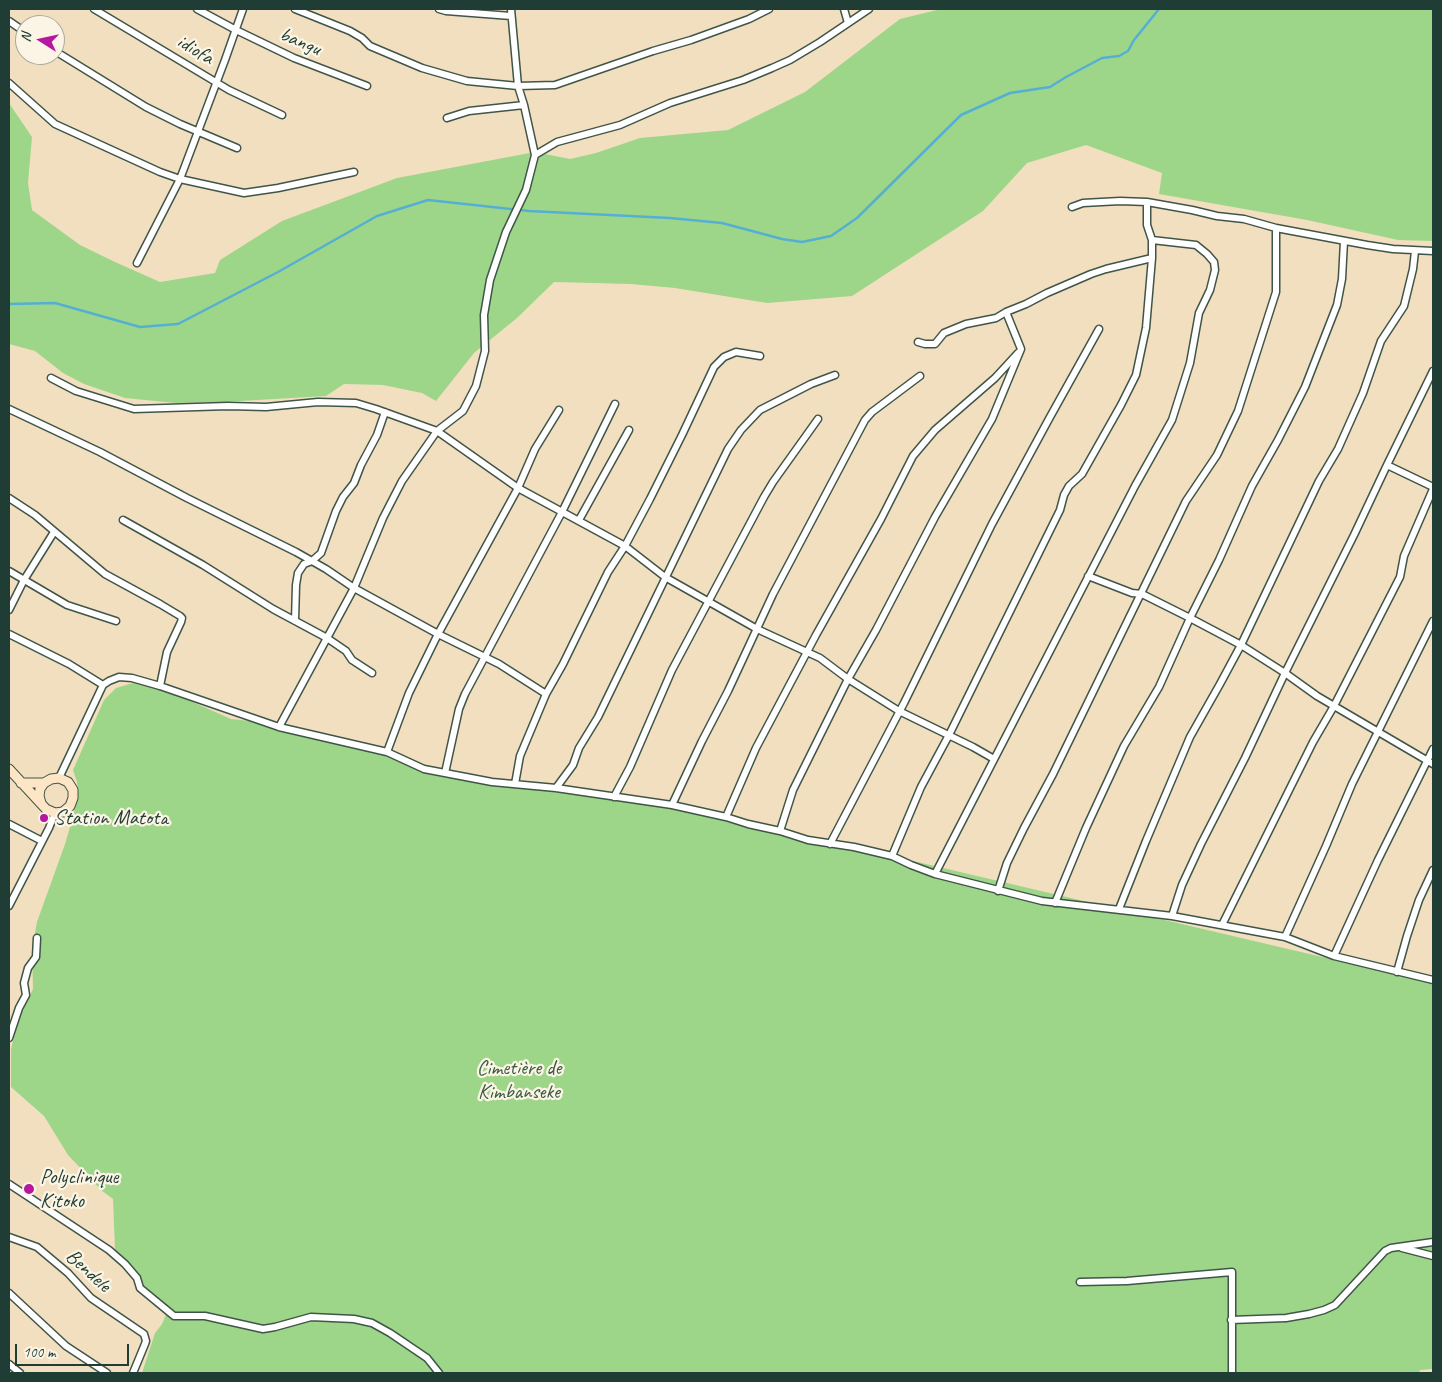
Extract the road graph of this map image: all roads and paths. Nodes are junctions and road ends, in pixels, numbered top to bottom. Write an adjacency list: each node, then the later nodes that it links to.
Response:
1 (94, 9): 14 (street, idiofa)
2 (197, 9): 12 (street, bangu)
3 (243, 9): 12 (street)
4 (295, 9): 17 (street)
5 (439, 9): 10 (street)
6 (511, 9): 10 (street)
7 (769, 9): 17 (street)
8 (844, 9): 11 (street)
9 (869, 9): 11 (street)
10 (511, 16): 17 (street)
11 (848, 23): 23 (street)
12 (236, 30): 14 (street); 16 (street, bangu)
13 (65, 57): 21 (street)
14 (217, 82): 19 (street, idiofa); 21 (street)
15 (9, 83): 25 (street)
16 (367, 86)
17 (518, 86): 18 (street)
18 (524, 105): 20 (street); 23 (street)
19 (282, 115)
20 (447, 118)
21 (198, 132): 22 (street); 25 (street)
22 (237, 148)
23 (535, 155): 50 (street)
24 (354, 172): 25 (street)
25 (180, 179): 34 (street)
26 (1147, 202): 27 (street); 28 (street); 29 (street)
27 (1072, 207)
28 (1276, 228): 30 (street); 66 (street)
29 (1152, 240): 33 (street); 62 (street)
30 (1344, 241): 31 (street); 69 (street)
31 (1415, 251): 32 (street); 77 (street)
32 (1433, 251)
33 (1152, 258): 35 (street); 90 (street)
34 (137, 262)
35 (1006, 312): 37 (street); 38 (street)
36 (1099, 329): 87 (street)
37 (918, 342)
38 (1021, 350): 78 (street); 82 (street)
39 (760, 356): 59 (street)
40 (1433, 371): 51 (street)
41 (835, 375): 63 (street)
42 (920, 376): 73 (street)
43 (51, 378): 47 (street)
44 (615, 404): 55 (street)
45 (9, 409): 60 (street)
46 (559, 410): 52 (street)
47 (385, 412): 50 (street); 60 (street)
48 (818, 419): 67 (street)
49 (629, 430): 57 (street)
50 (437, 431): 52 (street); 65 (street)
51 (1387, 465): 53 (street); 81 (street)
52 (518, 488): 55 (street); 75 (street)
53 (1433, 488): 86 (street)
54 (9, 498): 58 (street)
55 (562, 512): 57 (street); 79 (street)
56 (124, 520): 71 (street)
57 (578, 520): 59 (street)
58 (54, 532): 64 (street); 84 (street)
59 (625, 546): 63 (street); 85 (street)
60 (312, 561): 65 (street); 71 (street)
61 (9, 571): 64 (street)
62 (1088, 576): 66 (street); 93 (street)
63 (666, 577): 67 (street); 101 (street)
64 (24, 580): 68 (street); 70 (street)
65 (354, 588): 75 (street); 76 (street)
66 (1142, 594): 69 (street); 114 (street)
67 (709, 601): 73 (street); 102 (street)
68 (9, 610)
69 (1190, 618): 77 (street); 116 (street)
70 (116, 621)
71 (296, 621): 76 (street)
72 (1433, 621): 89 (street)
73 (757, 629): 78 (street); 104 (street)
74 (9, 634): 83 (street)
75 (438, 634): 79 (street); 92 (street)
76 (327, 638): 80 (street); 88 (street)
77 (1241, 645): 81 (street); 117 (street)
78 (808, 652): 82 (street); 106 (street)
79 (484, 656): 85 (street); 96 (street)
80 (372, 673)
81 (1285, 673): 86 (street); 118 (street)
82 (848, 679): 87 (street); 108 (street)
83 (103, 685): 84 (street); 97 (street)
84 (160, 686): 88 (street)
85 (546, 694): 100 (street)
86 (1334, 706): 89 (street); 119 (street)
87 (899, 711): 90 (street); 110 (street)
88 (279, 727): 92 (street)
89 (1377, 732): 94 (street); 121 (street)
90 (949, 736): 93 (street); 111 (street)
91 (1433, 749): 94 (street)
92 (387, 752): 96 (street)
93 (994, 759): 113 (street)
94 (1431, 762): 122 (street)
95 (9, 769): 98 (street)
96 (445, 773): 100 (street)
97 (59, 778): 99 (street); 105 (street)
98 (21, 783): 99 (street); 103 (street)
99 (44, 783): 103 (street)
100 (515, 784): 101 (street)
101 (556, 788): 102 (street)
102 (614, 797): 104 (street)
103 (41, 802): 105 (street)
104 (672, 805): 106 (street)
105 (55, 813): 109 (street)
106 (726, 817): 108 (street)
107 (9, 824): 109 (street)
108 (780, 831): 110 (street)
109 (42, 842): 115 (street)
110 (830, 844): 111 (street)
111 (892, 856): 113 (street)
112 (1433, 870): 123 (street)
113 (935, 874): 114 (street)
114 (998, 891): 116 (street)
115 (10, 901)
116 (1056, 903): 117 (street)
117 (1119, 909): 118 (street)
118 (1172, 916): 119 (street)
119 (1222, 925): 121 (street)
120 (37, 938): 125 (street)
121 (1285, 938): 122 (street)
122 (1334, 956): 123 (street)
123 (1397, 972): 124 (street)
124 (1433, 980)
125 (9, 1038)
126 (9, 1184): 138 (street)
127 (9, 1237): 137 (street, Bendele)
128 (1433, 1242): 129 (street)
129 (1400, 1247): 130 (street); 133 (street)
130 (1433, 1256)
131 (1080, 1282): 133 (street)
132 (9, 1293): 136 (street)
133 (1231, 1320): 139 (street)
134 (9, 1364): 135 (street)
135 (20, 1373)
136 (107, 1373)
137 (133, 1373)
138 (439, 1373)
139 (1232, 1373)

